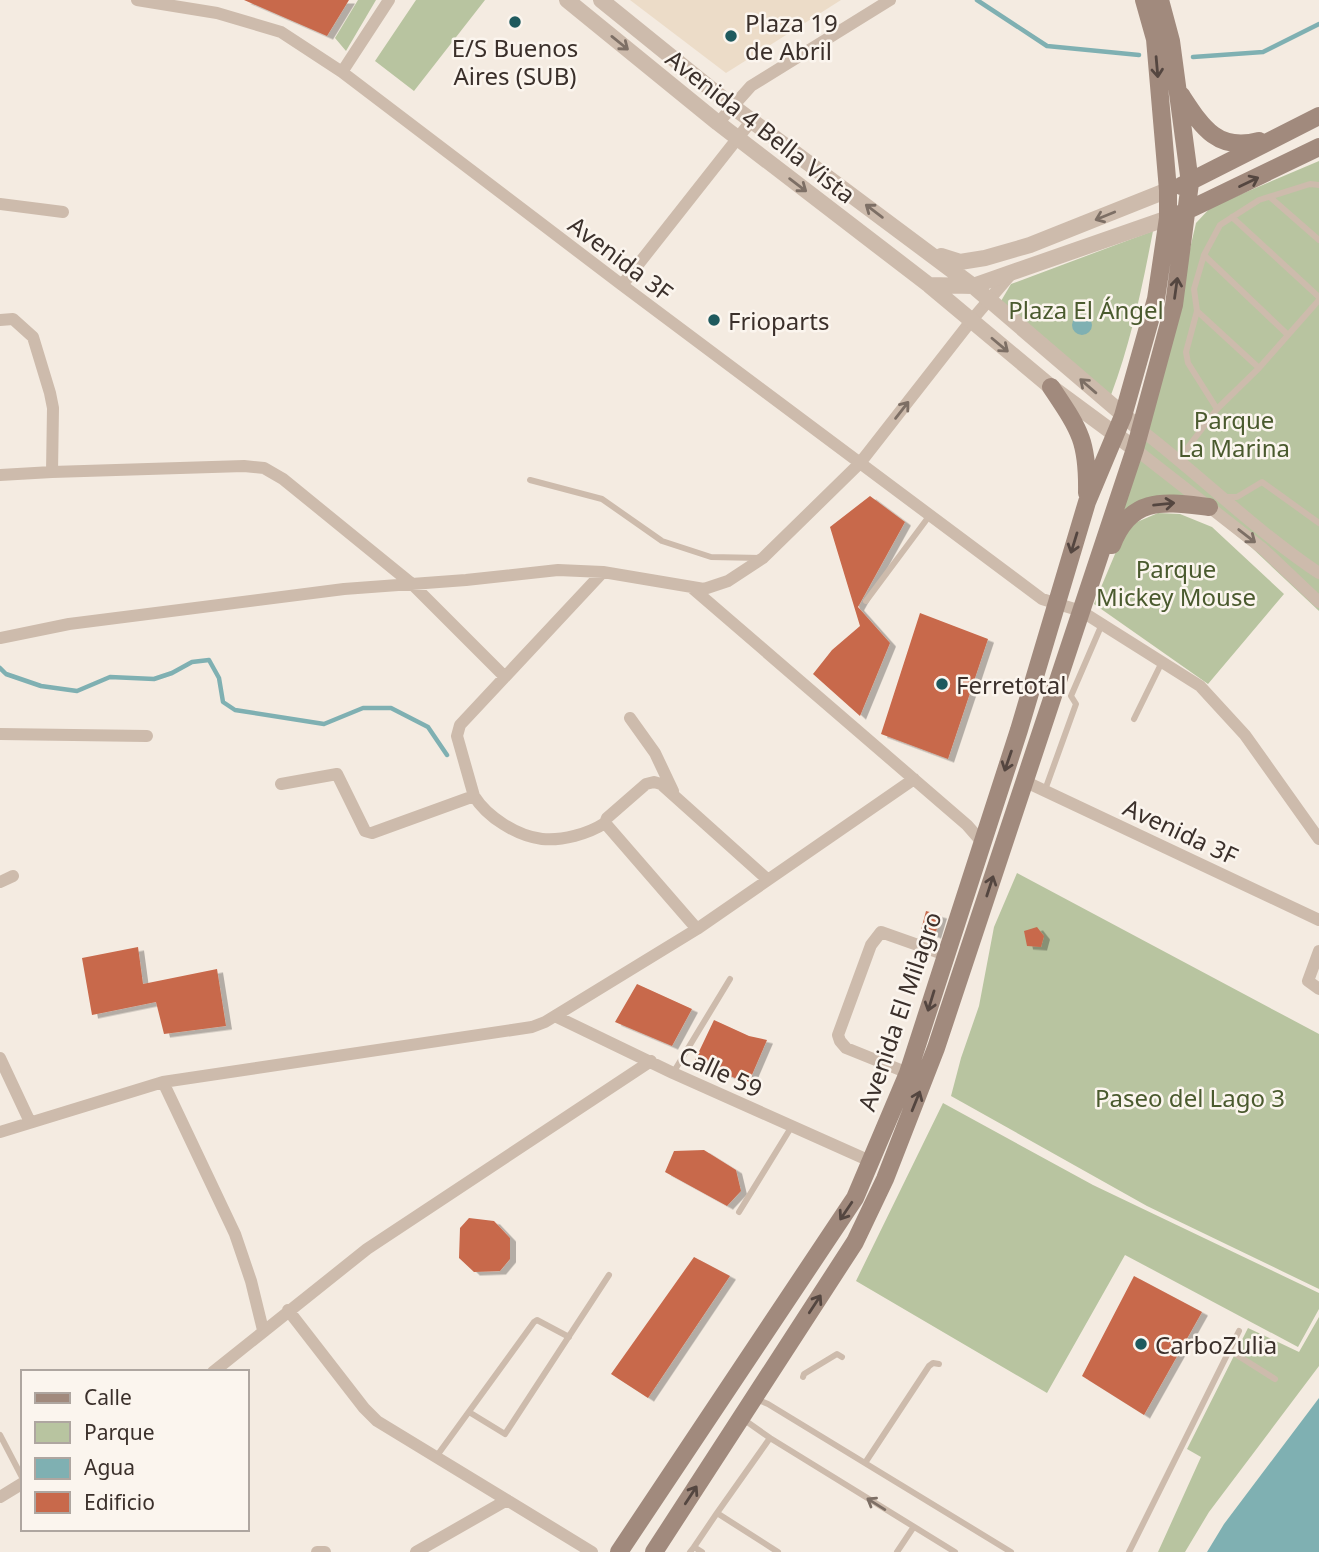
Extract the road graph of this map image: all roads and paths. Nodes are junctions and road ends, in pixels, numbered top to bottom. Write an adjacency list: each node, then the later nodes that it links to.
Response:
1 (137, 0): 8 (street, Avenida 3F)
2 (389, 0): 8 (street)
3 (567, 0): 13 (street, Avenida 4 Bella Vista, one-way to 13)
4 (601, 0): 10 (street, Avenida 4 Bella Vista)
5 (890, 0): 10 (street)
6 (1144, 0): 19 (main road, Avenida El Milagro, one-way to 19)
7 (1160, 0): 9 (main road, Avenida El Milagro)
8 (342, 72): 30 (street, Avenida 3F)
9 (1178, 91): 14 (main road); 17 (main road, Avenida El Milagro)
10 (732, 106): 12 (street, Avenida 4 Bella Vista); 13 (street)
11 (1319, 117): 14 (main road)
12 (752, 120): 15 (street); 27 (street, Avenida 4 Bella Vista, one-way to 12)
13 (718, 123): 15 (street, Avenida 4 Bella Vista)
14 (1280, 137): 17 (main road)
15 (737, 138): 30 (street); 31 (street, Avenida 4 Bella Vista, one-way to 31)
16 (1319, 147): 22 (main road, one-way to 16)
17 (1190, 183): 19 (main road); 22 (main road, Avenida El Milagro)
18 (1319, 185): 20 (lane)
19 (1168, 190): 25 (main road, Avenida El Milagro); 27 (street, Avenida 4 Bella Vista, one-way to 27)
20 (1271, 198): 24 (lane); 26 (lane)
21 (0, 204): 23 (street)
22 (1187, 211): 25 (main road); 43 (main road, Avenida El Milagro, one-way to 22)
23 (63, 212)
24 (1232, 217): 28 (lane); 33 (lane)
25 (1168, 218): 29 (street); 42 (main road, Avenida El Milagro)
26 (1319, 240)
27 (929, 252): 32 (street, Avenida 4 Bella Vista)
28 (1204, 255): 35 (lane); 38 (lane)
29 (1010, 274): 32 (street); 34 (street)
30 (622, 285): 47 (street, Avenida 3F)
31 (929, 285): 32 (street); 37 (street, Avenida 4 Bella Vista)
32 (974, 286): 34 (street, Avenida 4 Bella Vista)
33 (1319, 299): 38 (lane)
34 (989, 300): 37 (street); 42 (street, Avenida 4 Bella Vista, one-way to 34)
35 (1197, 311): 39 (lane); 41 (lane)
36 (0, 320): 48 (street)
37 (971, 321): 40 (street, Avenida 4 Bella Vista, one-way to 40); 47 (street, one-way to 37)
38 (1288, 335): 39 (lane)
39 (1259, 368): 41 (lane)
40 (1051, 387): 44 (street, Avenida 4 Bella Vista); 52 (main road)
41 (1217, 409): 46 (lane)
42 (1123, 416): 43 (street, Avenida 4 Bella Vista); 44 (main road, Avenida El Milagro)
43 (1141, 430): 45 (main road, Avenida El Milagro); 46 (street)
44 (1116, 434): 45 (street, Avenida 4 Bella Vista); 52 (main road, Avenida El Milagro)
45 (1135, 449): 51 (street); 58 (main road, Avenida El Milagro)
46 (1179, 459): 51 (street)
47 (860, 464): 53 (street, Avenida 3F); 55 (street)
48 (52, 472): 49 (street); 59 (street)
49 (0, 475)
50 (530, 480): 55 (lane)
51 (1216, 501): 54 (lane); 57 (street); 58 (main road, one-way to 51); 63 (street, one-way to 63)
52 (1087, 502): 62 (main road, Avenida El Milagro, one-way to 62)
53 (930, 515): 61 (lane); 62 (street, Avenida 3F)
54 (1319, 523)
55 (763, 558): 60 (street)
56 (603, 572): 59 (street); 60 (street); 68 (street)
57 (1319, 573)
58 (1090, 583): 64 (main road, Avenida El Milagro)
59 (412, 584): 66 (street); 68 (street)
60 (690, 587): 73 (street)
61 (866, 601)
62 (1056, 603): 64 (street, Avenida 3F); 81 (main road, Avenida El Milagro, one-way to 81)
63 (1319, 603)
64 (1081, 611): 65 (street); 74 (main road, Avenida El Milagro)
65 (1102, 624): 67 (street); 76 (lane)
66 (0, 638)
67 (1162, 662): 70 (lane); 80 (street)
68 (505, 677): 77 (street)
69 (630, 718): 78 (street)
70 (1134, 719)
71 (0, 734): 72 (street)
72 (147, 736)
73 (914, 779): 81 (street); 83 (street)
74 (1024, 781): 76 (street, Avenida 3F); 113 (main road, Avenida El Milagro, one-way to 74)
75 (281, 784): 77 (street)
76 (1045, 791): 85 (street, Avenida 3F)
77 (474, 796): 79 (street)
78 (676, 798): 79 (street); 83 (street)
79 (606, 823): 86 (street)
80 (1319, 839)
81 (981, 841): 88 (main road, Avenida El Milagro)
82 (13, 876): 84 (street)
83 (767, 879): 86 (street)
84 (0, 881)
85 (1319, 920)
86 (697, 929): 91 (street)
87 (1319, 951): 90 (street)
88 (946, 955): 95 (main road, Avenida El Milagro, one-way to 95); 95 (street)
89 (730, 979): 94 (lane)
90 (1319, 989)
91 (555, 1016): 93 (street, Calle 59); 96 (street)
92 (0, 1058): 97 (street)
93 (651, 1061): 94 (street, Calle 59); 103 (street)
94 (673, 1073): 98 (street, Calle 59)
95 (908, 1073): 100 (main road, Avenida El Milagro)
96 (163, 1082): 97 (street); 104 (street)
97 (30, 1122): 99 (street)
98 (792, 1126): 100 (street, Calle 59); 101 (lane)
99 (0, 1132)
100 (870, 1161): 131 (main road, Avenida El Milagro, one-way to 131)
101 (739, 1212)
102 (609, 1275): 106 (lane)
103 (288, 1310): 104 (street); 118 (street)
104 (263, 1331): 110 (street)
105 (1239, 1331): 107 (lane)
106 (569, 1337): 114 (lane); 114 (lane)
107 (1229, 1350): 112 (lane); 138 (lane)
108 (842, 1357): 111 (lane)
109 (939, 1364): 119 (lane)
110 (215, 1370)
111 (803, 1377)
112 (1275, 1378)
113 (754, 1398): 115 (main road, Avenida El Milagro); 119 (lane)
114 (469, 1412): 118 (lane)
115 (741, 1418): 117 (lane); 132 (main road, Avenida El Milagro, one-way to 115)
116 (0, 1435): 120 (lane)
117 (770, 1438): 124 (lane); 125 (lane, one-way to 117)
118 (436, 1457): 123 (street)
119 (865, 1462): 137 (lane)
120 (21, 1477)
121 (21, 1482): 122 (street)
122 (0, 1497)
123 (507, 1500): 129 (street); 130 (street)
124 (717, 1513): 126 (lane); 134 (lane)
125 (913, 1528): 135 (lane); 136 (lane)
126 (692, 1550): 133 (lane)
127 (317, 1552): 128 (street)
128 (325, 1552)
129 (416, 1552)
130 (592, 1552)
131 (620, 1552)
132 (654, 1552)
133 (702, 1552)
134 (778, 1552)
135 (897, 1552)
136 (955, 1552)
137 (1011, 1552)
138 (1129, 1552)

